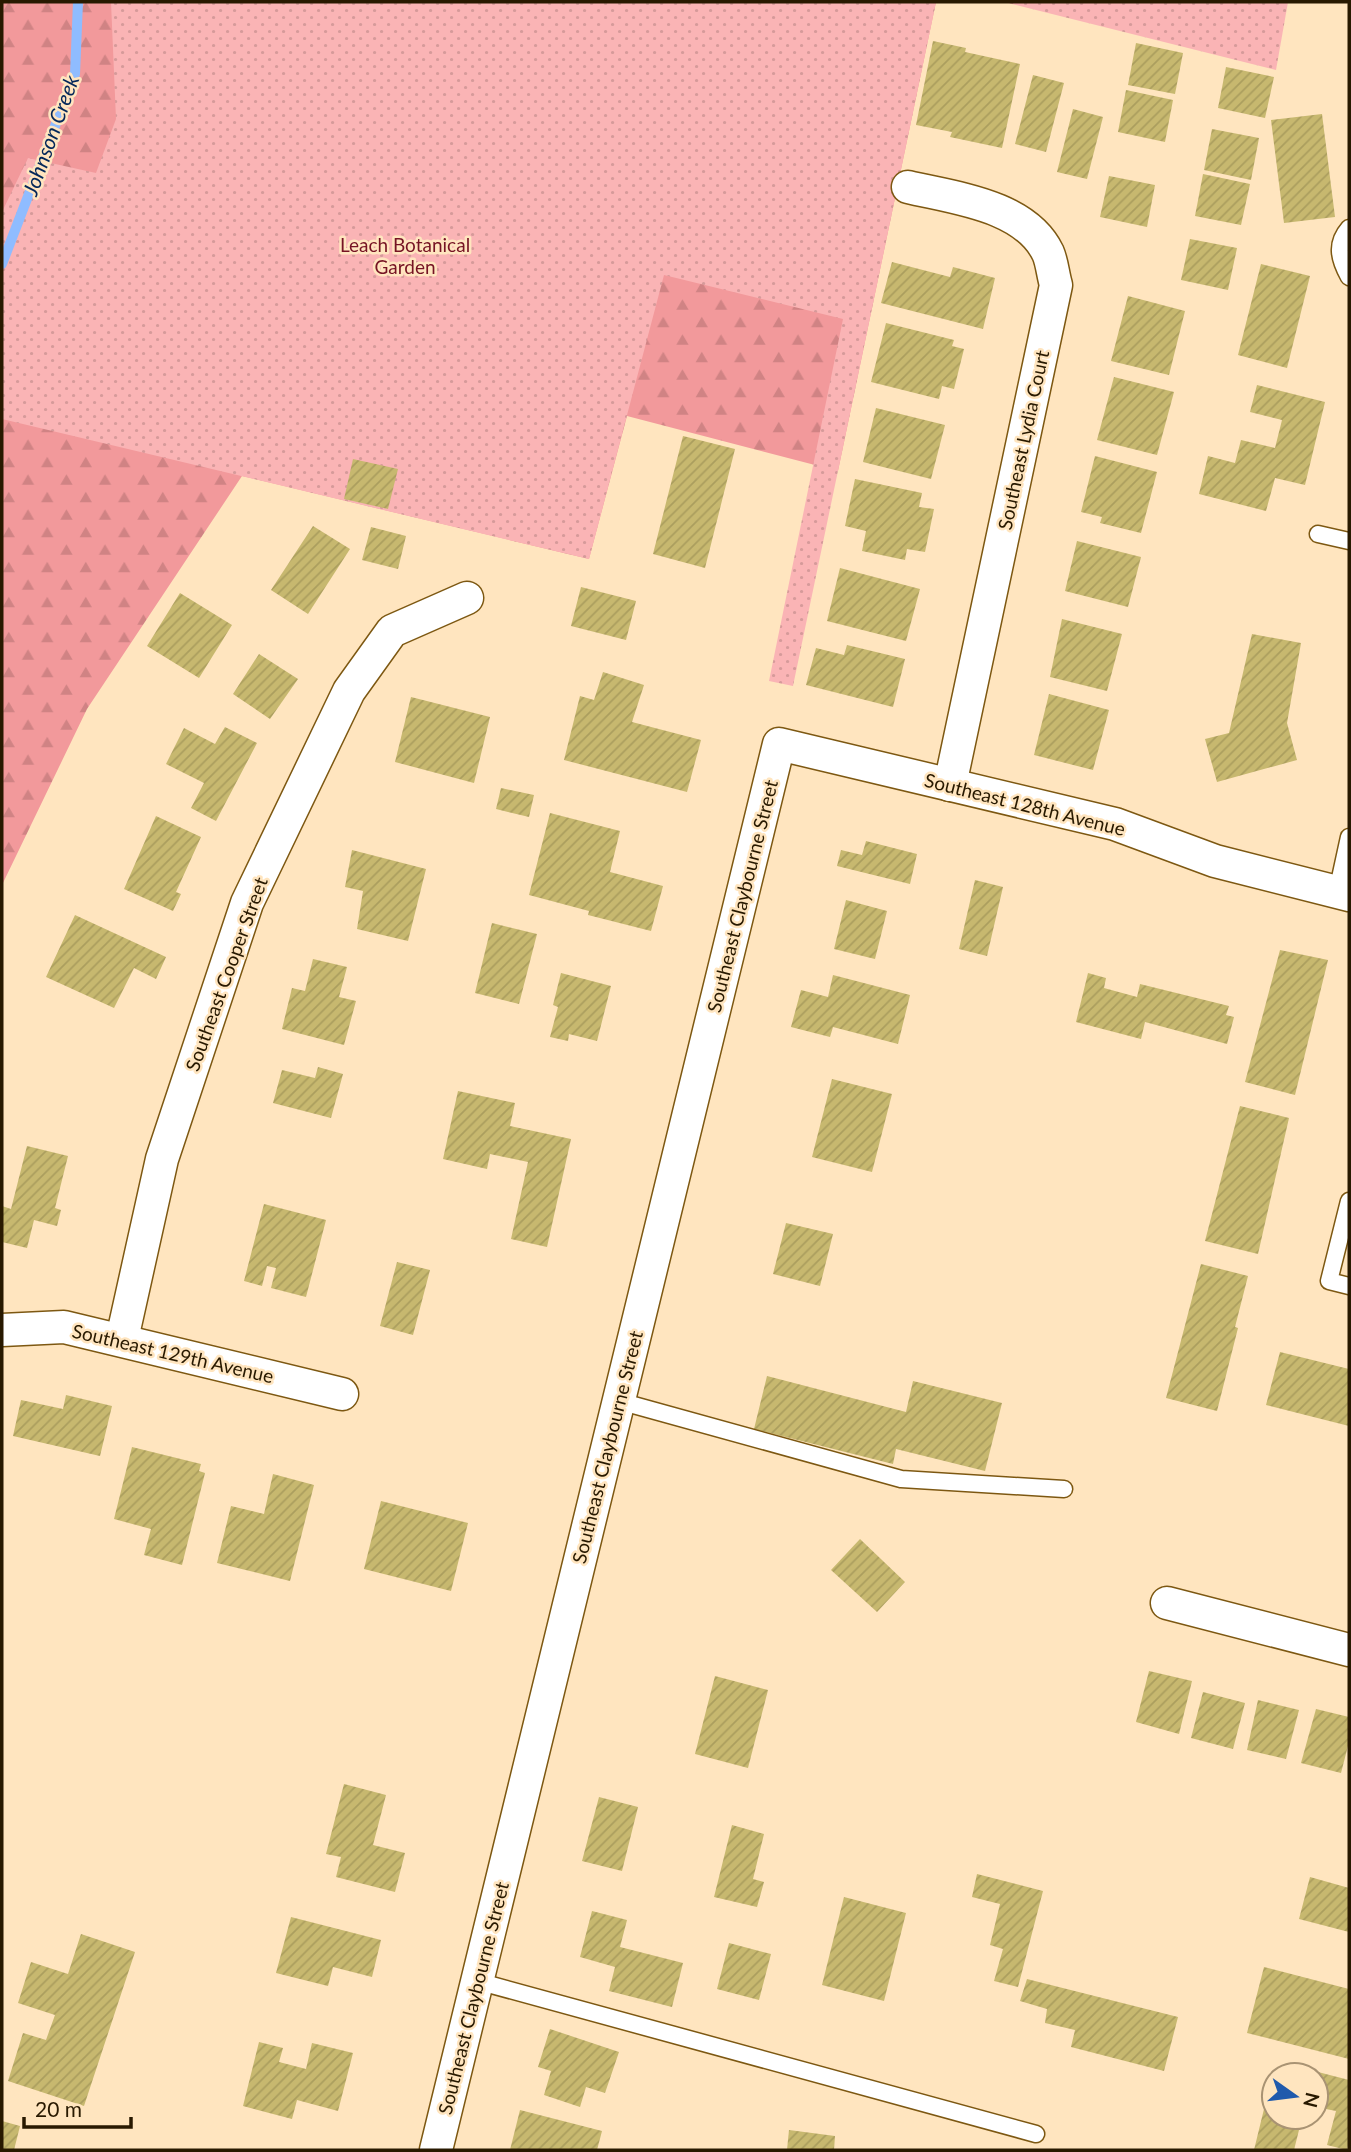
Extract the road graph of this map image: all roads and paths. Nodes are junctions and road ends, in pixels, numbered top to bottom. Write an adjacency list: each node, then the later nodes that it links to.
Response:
1 (908, 187): 8 (street, Southeast Lydia Court)
2 (1349, 228): 3 (lane)
3 (1349, 277)
4 (1318, 534): 5 (lane)
5 (1349, 541)
6 (467, 598): 14 (street, Southeast Cooper Street)
7 (779, 744): 8 (street, Southeast 128th Avenue); 16 (street, Southeast Claybourne Street)
8 (950, 785): 10 (street, Southeast 128th Avenue)
9 (1349, 837): 10 (lane)
10 (1343, 893)
11 (1349, 1201): 12 (lane)
12 (1349, 1286)
13 (2, 1330): 14 (street, Southeast 129th Avenue)
14 (122, 1339): 15 (street, Southeast 129th Avenue)
15 (342, 1394)
16 (619, 1401): 17 (lane); 20 (street, Southeast Claybourne Street)
17 (1063, 1489)
18 (1167, 1604): 19 (street)
19 (1349, 1650)
20 (477, 1981): 21 (lane); 22 (street, Southeast Claybourne Street)
21 (1036, 2134)
22 (436, 2150)

